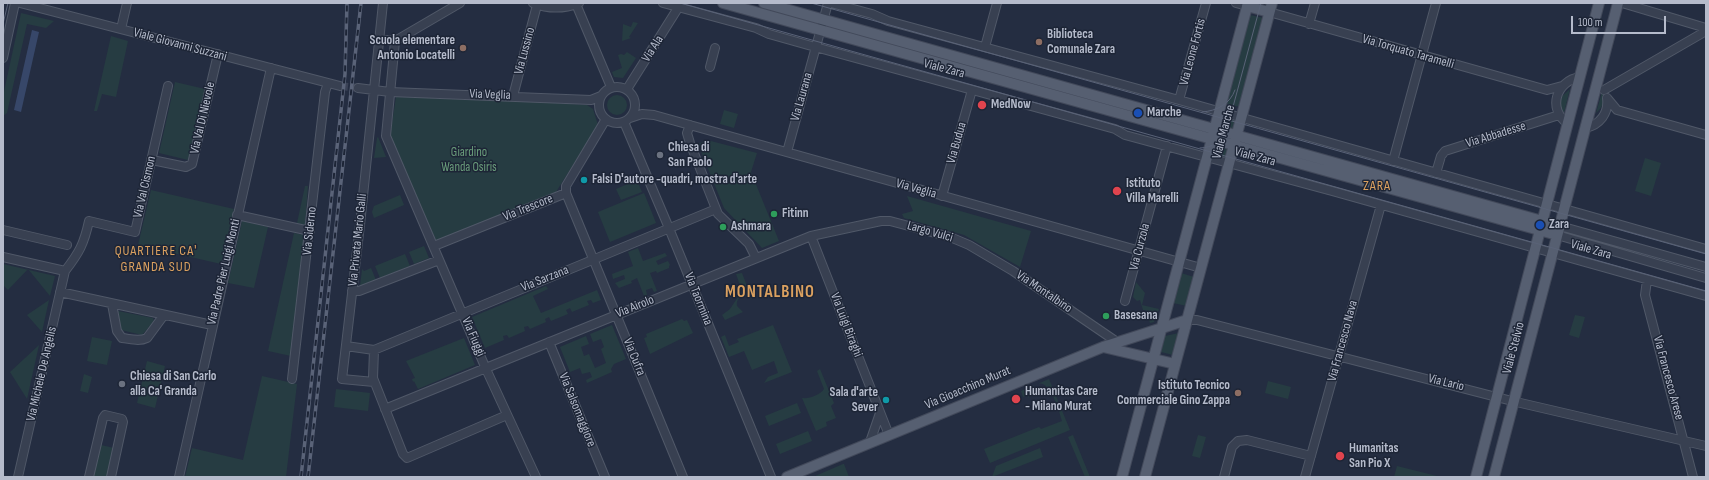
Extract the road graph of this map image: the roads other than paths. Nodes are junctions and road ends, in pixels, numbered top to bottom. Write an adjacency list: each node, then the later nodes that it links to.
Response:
1 (15, 3): 34 (street)
2 (20, 3): 25 (street, Viale Giovanni Suzzani)
3 (127, 3): 25 (street)
4 (383, 3): 27 (street, Via Privata Mario Galli)
5 (460, 3): 28 (street)
6 (724, 3): 24 (main road, Viale Zara)
7 (764, 3): 24 (main road, Viale Zara)
8 (830, 3): 24 (street); 30 (street)
9 (997, 3): 30 (street)
10 (1206, 3): 54 (street, Via Leone Fortis)
11 (1236, 3): 20 (street)
12 (1315, 3): 23 (street)
13 (1436, 3): 33 (street)
14 (1599, 3): 37 (main road, Viale Stelvio)
15 (1618, 3): 48 (main road, Viale Stelvio)
16 (1622, 3): 26 (street)
17 (534, 4): 18 (street); 50 (street, Via Lussino)
18 (577, 4): 42 (street)
19 (667, 4): 21 (street, Viale Zara)
20 (1248, 5): 22 (main road); 58 (main road, Viale Marche)
21 (683, 7): 29 (street, Viale Zara); 44 (street, Via Ala)
22 (1271, 8): 23 (street, Via Torquato Taramelli); 62 (main road, Viale Marche)
23 (1309, 24): 33 (street, Via Torquato Taramelli)
24 (822, 25): 29 (street); 70 (main road, Viale Zara); 75 (main road, Viale Zara)
25 (121, 29): 32 (street, Viale Giovanni Suzzani)
26 (1706, 30): 48 (street)
27 (378, 39): 28 (street); 45 (street, Via Privata Mario Galli)
28 (395, 41): 49 (street)
29 (817, 44): 46 (street, Viale Zara); 78 (street, Via Laurana)
30 (985, 47): 54 (street)
31 (715, 48): 35 (street)
32 (218, 54): 36 (street, Viale Giovanni Suzzani); 80 (street, Via Val Di Nievole)
33 (1421, 56): 47 (street, Via Torquato Taramelli); 81 (street)
34 (3, 58)
35 (710, 67)
36 (271, 68): 38 (street, Viale Giovanni Suzzani); 90 (street, Via Padre Pier Luigi Monti)
37 (1580, 77): 41 (street); 48 (main road); 67 (main road, Viale Stelvio)
38 (328, 83): 40 (street, Viale Giovanni Suzzani); 96 (street, Via Siderno)
39 (168, 86): 80 (street, Via Val Cismon)
40 (340, 86)
41 (1562, 86): 47 (street); 55 (street)
42 (611, 87): 44 (street); 51 (street)
43 (358, 88): 45 (street)
44 (627, 89): 52 (street)
45 (374, 90): 49 (street, Via Veglia); 61 (street, Via Privata Mario Galli)
46 (972, 90): 77 (street, Viale Zara); 85 (street, Via Budua)
47 (1547, 90): 55 (street)
48 (1603, 90): 57 (street); 63 (street); 69 (main road, Viale Stelvio)
49 (390, 92): 50 (street, Via Veglia); 66 (street)
50 (513, 96): 53 (street, Via Veglia)
51 (601, 96): 53 (street, Via Veglia); 56 (street)
52 (634, 98): 59 (street, Via Veglia); 65 (street)
53 (591, 100): 56 (street)
54 (1180, 100): 58 (street)
55 (1556, 103): 60 (street)
56 (599, 106): 64 (street)
57 (1618, 110): 63 (street); 73 (street)
58 (1219, 112): 62 (street); 70 (main road, Viale Marche)
59 (654, 115): 65 (street, Via Veglia); 68 (street, Via Veglia)
60 (1559, 115): 67 (street); 83 (street, Via Abbadesse)
61 (371, 118): 66 (street); 71 (street, Via Privata Mario Galli)
62 (1241, 118): 72 (main road, Viale Marche); 81 (street)
63 (1603, 118): 69 (street)
64 (606, 119): 65 (street); 84 (street, Via Trescore)
65 (627, 120): 93 (street, Via Taormina)
66 (387, 122): 74 (street)
67 (1568, 124): 69 (main road); 86 (main road, Viale Stelvio)
68 (690, 125): 78 (street, Via Veglia); 88 (street)
69 (1585, 128): 89 (main road, Viale Stelvio)
70 (1214, 129): 72 (main road, Viale Zara); 75 (main road, Viale Marche)
71 (370, 134): 74 (street); 116 (street, Via Privata Mario Galli)
72 (1236, 135): 76 (main road, Viale Marche); 92 (main road, Viale Zara)
73 (1706, 135)
74 (386, 136): 100 (street, Via Fiuggi)
75 (1212, 139): 76 (main road, Viale Zara); 79 (main road, Viale Marche)
76 (1233, 145): 82 (main road, Viale Marche); 92 (main road, Viale Zara)
77 (1167, 146): 79 (street, Viale Zara); 103 (street, Via Curzola)
78 (787, 152): 85 (street, Via Veglia)
79 (1207, 157): 82 (street, Viale Zara); 109 (main road, Viale Marche)
80 (152, 160): 112 (street, Via Val Cismon)
81 (1393, 161): 83 (street)
82 (1228, 164): 87 (street, Viale Zara); 111 (main road, Viale Marche)
83 (1436, 173): 86 (street)
84 (566, 193): 100 (street, Via Trescore); 107 (street, Via Cufra)
85 (942, 196): 103 (street, Via Veglia)
86 (1547, 204): 89 (street); 92 (main road, Viale Stelvio)
87 (1380, 205): 101 (street, Viale Zara); 132 (street, Via Francesco Nava)
88 (716, 209): 93 (street, Via Sarzana); 106 (street)
89 (1564, 209): 95 (main road, Viale Stelvio); 102 (street)
90 (237, 215): 96 (street); 125 (street, Via Padre Pier Luigi Monti)
91 (890, 221): 97 (street, Via Airolo); 99 (street, Largo Vulci)
92 (1541, 226): 95 (main road, Viale Zara); 101 (main road, Viale Stelvio)
93 (669, 227): 107 (street, Via Sarzana); 115 (street, Via Taormina)
94 (3, 230): 98 (street)
95 (1558, 230): 104 (main road, Viale Stelvio); 110 (street, Viale Zara); 113 (street, Viale Zara)
96 (310, 232): 136 (street, Via Siderno)
97 (811, 236): 106 (street, Via Airolo); 141 (street, Via Luigi Biraghi)
98 (67, 245)
99 (969, 245): 128 (street, Via Montalbino)
100 (434, 246): 108 (street, Via Fiuggi)
101 (1536, 248): 104 (street, Viale Zara); 138 (main road, Viale Stelvio)
102 (1706, 249)
103 (1138, 251): 109 (street, Via Veglia); 119 (street, Via Curzola)
104 (1552, 253): 114 (street, Viale Zara); 139 (main road, Viale Stelvio)
105 (3, 257): 112 (street)
106 (756, 258): 115 (street, Via Airolo)
107 (593, 259): 121 (street, Via Sarzana); 123 (street, Via Cufra)
108 (439, 260): 116 (street); 121 (street, Via Fiuggi)
109 (1179, 262): 111 (street); 126 (main road, Viale Marche)
110 (1706, 267)
111 (1200, 268): 124 (main road, Viale Marche)
112 (65, 271): 117 (street, Via Michele De Angelis)
113 (1706, 278)
114 (1646, 280): 118 (street, Viale Zara); 144 (street, Via Francesco Arese)
115 (692, 284): 123 (street, Via Airolo); 155 (street, Via Taormina)
116 (352, 291): 129 (street, Via Privata Mario Galli)
117 (60, 292): 120 (street); 148 (street, Via Michele De Angelis)
118 (1706, 296)
119 (1125, 301)
120 (112, 304): 122 (street); 122 (street)
121 (462, 312): 131 (street, Via Sarzana); 135 (street, Via Fiuggi)
122 (164, 315): 125 (street)
123 (616, 315): 127 (street, Via Airolo); 154 (street, Via Cufra)
124 (1187, 320): 126 (main road); 132 (street, Via Lario); 134 (main road, Viale Marche)
125 (212, 325): 151 (street, Via Padre Pier Luigi Monti)
126 (1162, 328): 128 (main road, Via Gioacchino Murat); 133 (main road, Viale Marche)
127 (549, 342): 135 (street, Via Airolo); 153 (street, Via Salsomaggiore)
128 (1117, 342): 130 (main road, Via Gioacchino Murat)
129 (346, 346): 131 (street); 137 (street, Via Privata Mario Galli)
130 (1103, 347): 133 (main road); 143 (main road, Via Gioacchino Murat)
131 (374, 350): 137 (street)
132 (1338, 356): 138 (street, Via Lario); 147 (street, Via Francesco Nava)
133 (1154, 358): 134 (main road); 157 (main road, Viale Marche)
134 (1175, 364): 158 (main road, Viale Marche)
135 (486, 369): 140 (street, Via Airolo); 142 (street, Via Fiuggi)
136 (292, 379)
137 (374, 382): 140 (street)
138 (1497, 396): 139 (street, Via Lario); 161 (main road, Viale Stelvio)
139 (1514, 401): 144 (street, Via Lario); 162 (main road, Viale Stelvio)
140 (385, 409): 142 (street)
141 (880, 413): 143 (street, Via Luigi Biraghi); 145 (street)
142 (507, 415): 152 (street, Via Fiuggi)
143 (889, 435): 145 (main road, Via Gioacchino Murat)
144 (1685, 441): 146 (street, Via Lario); 163 (street, Via Francesco Arese)
145 (870, 442): 156 (main road, Via Gioacchino Murat)
146 (1706, 446)
147 (1311, 456): 159 (street); 160 (street, Via Francesco Nava)
148 (18, 477)
149 (90, 477): 150 (street)
150 (111, 477)
151 (179, 477)
152 (536, 477)
153 (605, 477)
154 (683, 477)
155 (770, 477)
156 (786, 477)
157 (1122, 477)
158 (1145, 477)
159 (1224, 477)
160 (1305, 477)
161 (1476, 477)
162 (1494, 477)
163 (1693, 477)

